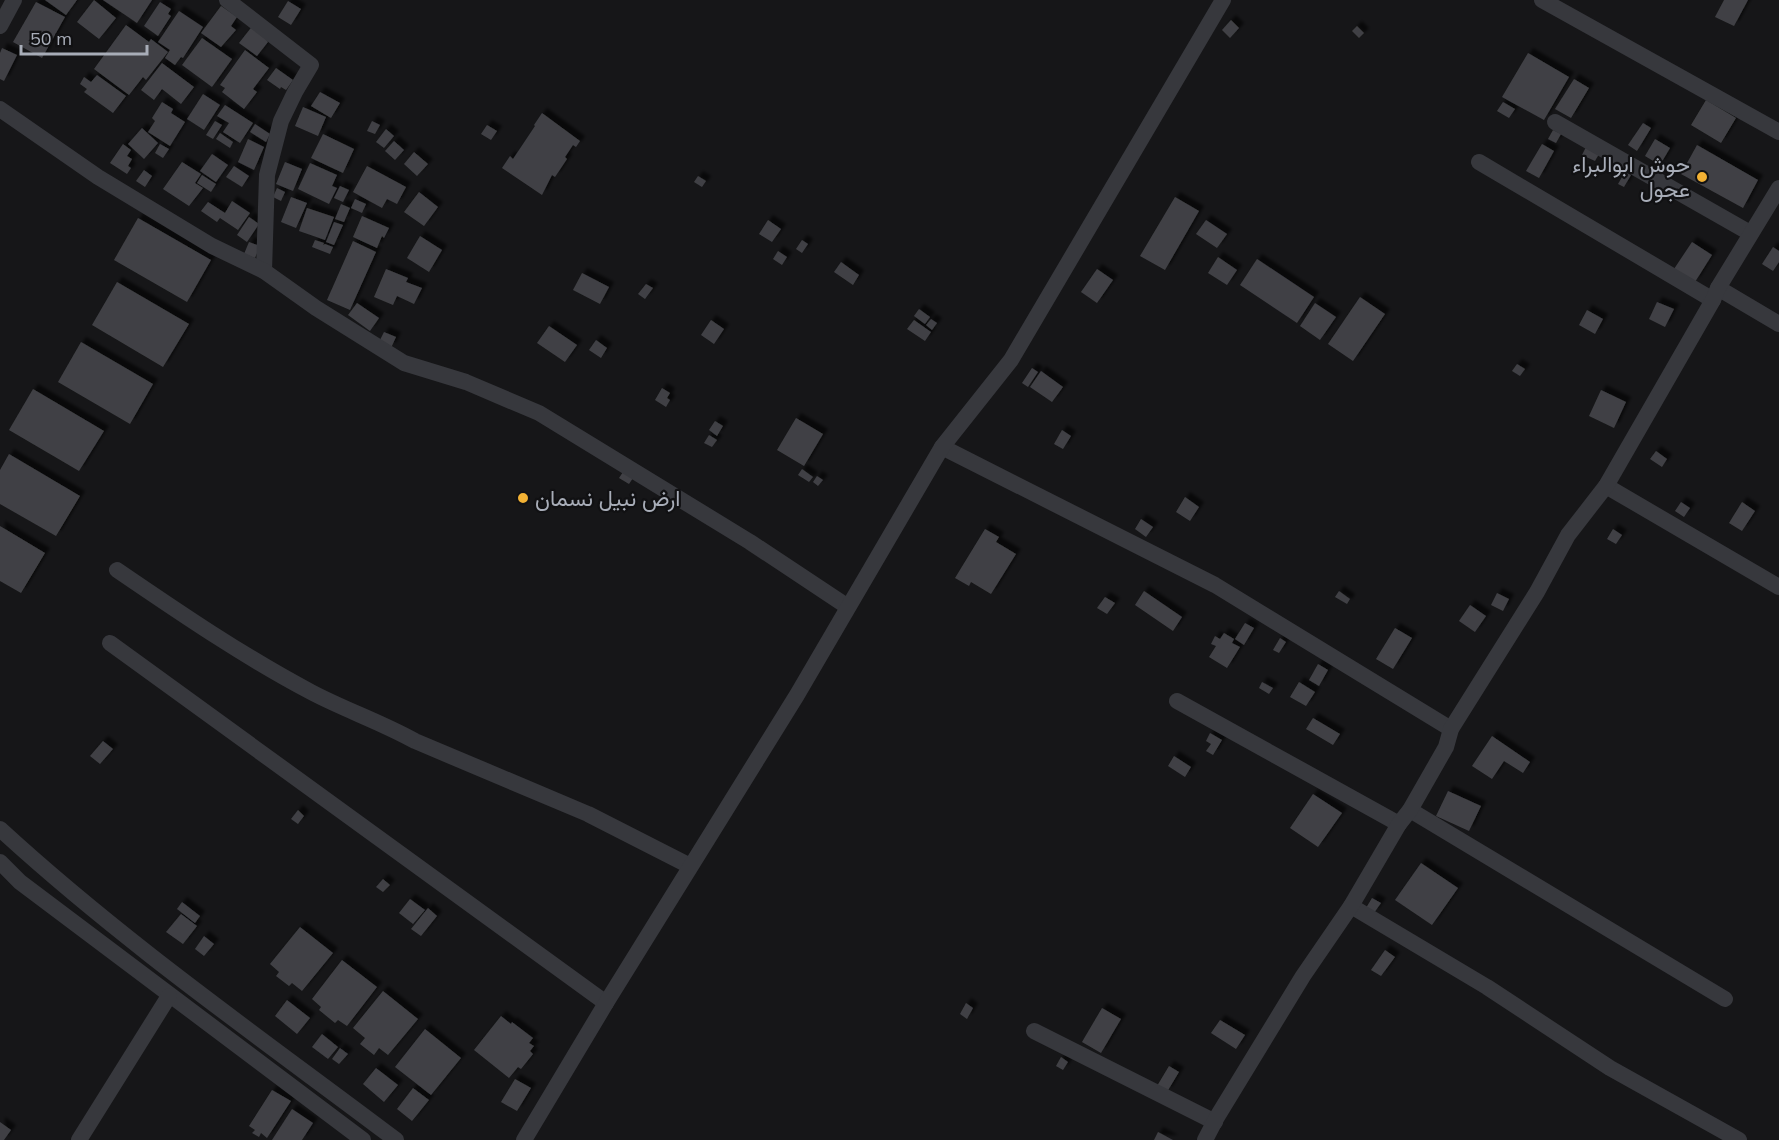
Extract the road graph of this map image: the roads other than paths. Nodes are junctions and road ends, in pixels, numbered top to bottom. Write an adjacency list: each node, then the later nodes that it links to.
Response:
1 (14, 0): 5 (street)
2 (227, 0): 12 (street)
3 (1223, 0): 15 (street)
4 (1542, 0): 8 (street)
5 (0, 26)
6 (0, 109): 12 (street)
7 (1555, 122): 11 (street)
8 (1779, 132)
9 (1479, 162): 13 (street)
10 (1779, 188): 11 (street)
11 (1750, 233): 13 (street)
12 (264, 271): 19 (street)
13 (1716, 294): 14 (street); 16 (street)
14 (1779, 324)
15 (942, 447): 19 (street); 22 (street)
16 (1606, 486): 18 (street); 22 (street)
17 (117, 570): 27 (street)
18 (1779, 587)
19 (848, 608): 27 (street)
20 (110, 643): 31 (street)
21 (1178, 701): 24 (street)
22 (1451, 729): 23 (street)
23 (1410, 810): 24 (street); 30 (street)
24 (1399, 824): 28 (street)
25 (0, 829): 36 (street)
26 (0, 862): 29 (street)
27 (690, 866): 31 (street)
28 (1351, 906): 33 (street); 39 (street)
29 (169, 996): 34 (street); 35 (street)
30 (1725, 999)
31 (606, 1002): 37 (street)
32 (1034, 1031): 33 (street)
33 (1215, 1122): 38 (street)
34 (79, 1140)
35 (363, 1140)
36 (396, 1140)
37 (525, 1140)
38 (1205, 1140)
39 (1739, 1140)

